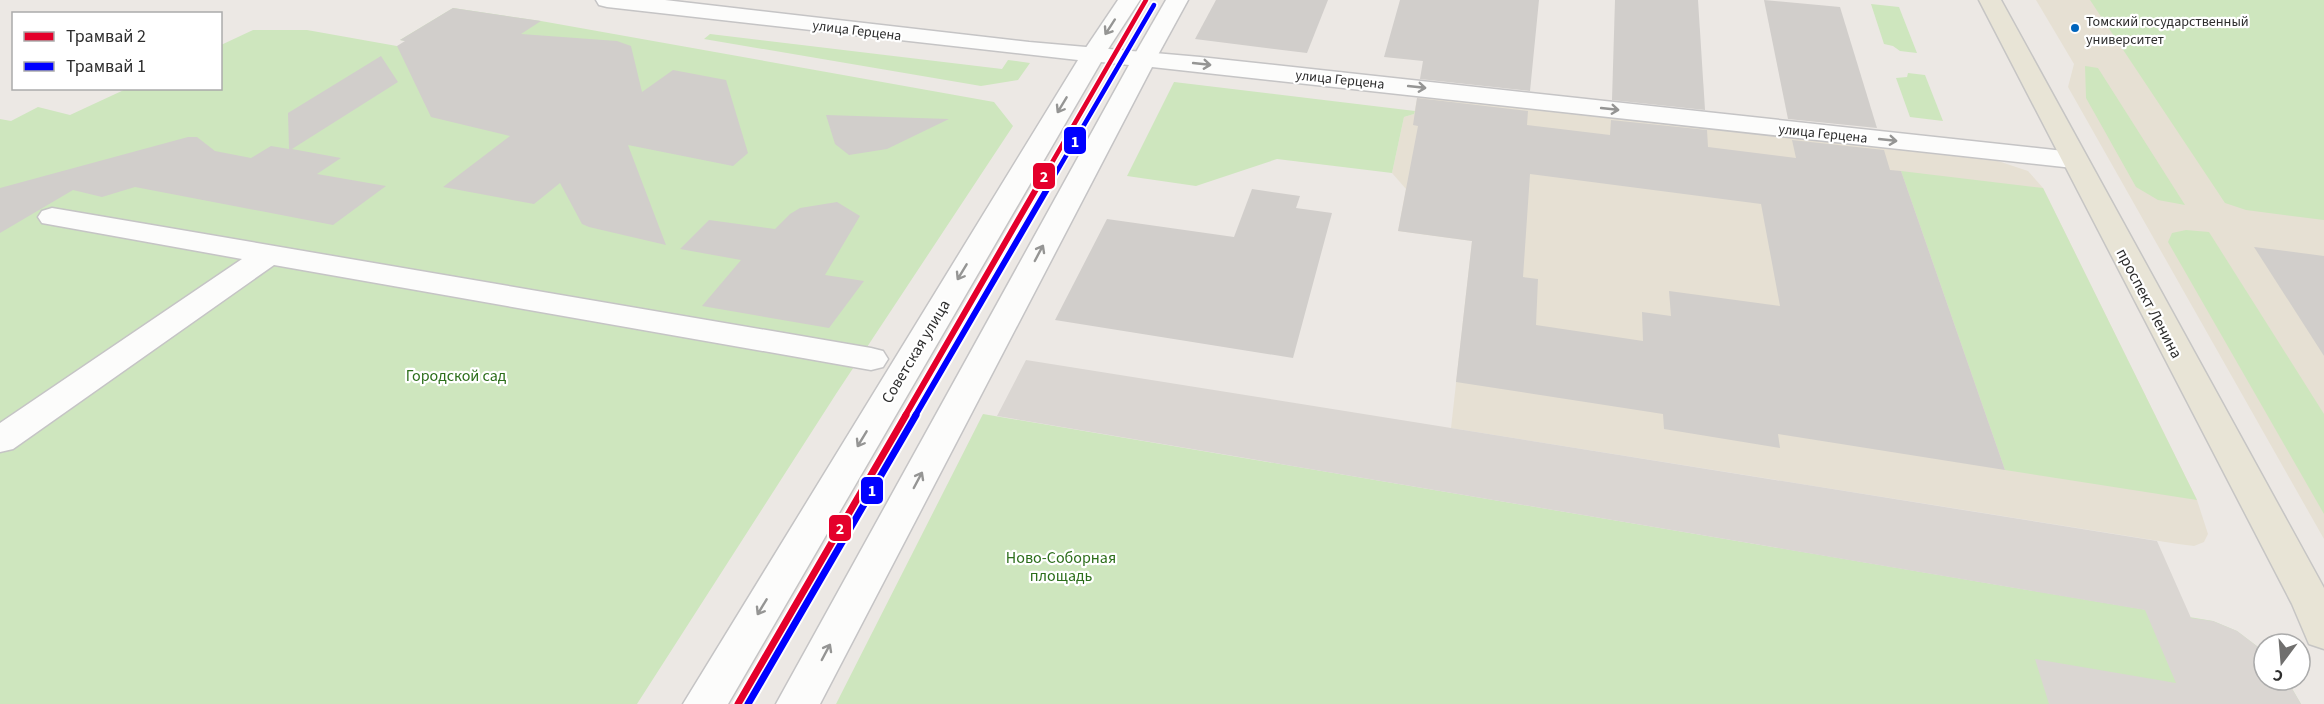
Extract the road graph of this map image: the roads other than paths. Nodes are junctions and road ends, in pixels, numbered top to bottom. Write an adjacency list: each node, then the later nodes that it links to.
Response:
1 (1129, 0): 5 (street, Советская улица, one-way to 5)
2 (1177, 0): 6 (street)
3 (1990, 0): 7 (main road, проспект Ленина)
4 (623, 1): 5 (street, улица Герцена)
5 (1093, 55): 6 (street, улица Герцена); 13 (street, Советская улица, one-way to 13)
6 (1144, 59): 7 (street, улица Герцена, one-way to 7); 14 (street, one-way to 6)
7 (2073, 160): 12 (main road, проспект Ленина)
8 (52, 218): 9 (street)
9 (268, 255): 10 (street); 11 (street)
10 (871, 359)
11 (0, 440)
12 (2320, 619)
13 (705, 704)
14 (798, 704)

